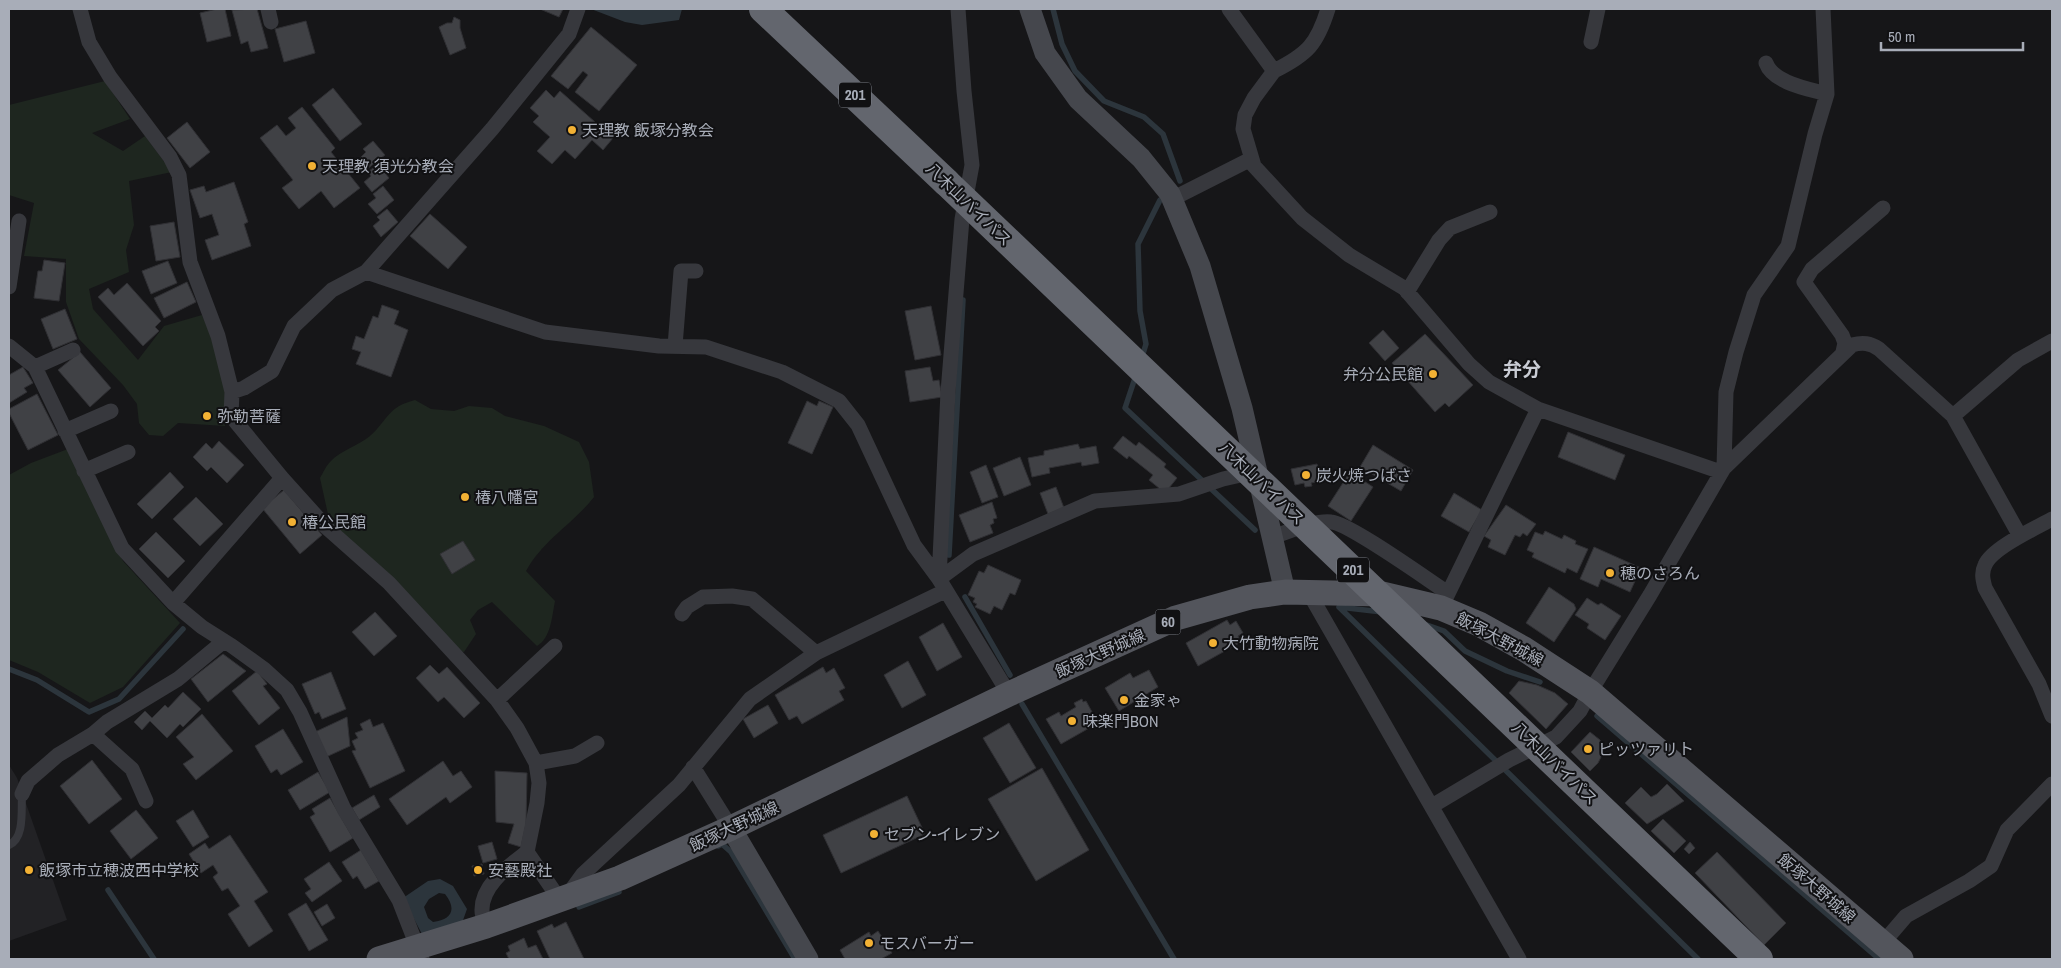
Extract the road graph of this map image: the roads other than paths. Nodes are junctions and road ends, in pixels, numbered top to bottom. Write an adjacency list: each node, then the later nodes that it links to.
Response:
1 (80, 9): 30 (street)
2 (578, 9): 21 (street)
3 (763, 9): 74 (highway, 八木山バイパス / 201, bridge)
4 (958, 9): 43 (street)
5 (1030, 9): 15 (street)
6 (1229, 9): 12 (street)
7 (1328, 9): 12 (street)
8 (1598, 9): 10 (street)
9 (1823, 9): 13 (street)
10 (1592, 42)
11 (1766, 63): 13 (street)
12 (1274, 71): 14 (street)
13 (1827, 94): 36 (street)
14 (1251, 159): 15 (street); 23 (street)
15 (1172, 199): 38 (street)
16 (1883, 208): 28 (street)
17 (1490, 212): 23 (street)
18 (19, 221): 19 (street)
19 (11, 258): 22 (street)
20 (696, 271): 26 (street)
21 (366, 272): 26 (street); 30 (street)
22 (9, 287)
23 (1407, 292): 31 (street)
24 (2052, 341): 33 (street)
25 (9, 346): 29 (street)
26 (676, 346): 43 (street)
27 (73, 350): 29 (street)
28 (1843, 352): 33 (street); 36 (street)
29 (35, 367): 34 (street)
30 (232, 392): 39 (street)
31 (1538, 409): 36 (street); 46 (street)
32 (111, 411): 34 (street)
33 (1953, 416): 41 (street)
34 (65, 431): 37 (street)
35 (128, 452): 37 (street)
36 (1722, 470): 52 (street)
37 (84, 471): 47 (street)
38 (1258, 471): 42 (street); 43 (street)
39 (282, 478): 47 (street); 54 (street)
40 (2052, 520): 41 (street)
41 (2020, 536): 55 (street)
42 (1272, 537): 44 (street); 46 (street)
43 (942, 585): 51 (street); 53 (street)
44 (1285, 592): 45 (main road, 飯塚大野城線 / 60); 53 (main road, 飯塚大野城線 / 60)
45 (1309, 593): 46 (main road, 飯塚大野城線 / 60); 63 (street)
46 (1444, 601): 52 (main road, 飯塚大野城線 / 60)
47 (173, 603): 49 (street)
48 (682, 614): 51 (street)
49 (224, 640): 56 (street); 70 (street)
50 (555, 646): 54 (street)
51 (816, 653): 59 (street)
52 (1590, 692): 63 (street); 69 (main road, 飯塚大野城線 / 60)
53 (1009, 694): 64 (main road, 飯塚大野城線 / 60)
54 (497, 700): 58 (street)
55 (2052, 716)
56 (93, 734): 61 (street); 62 (street)
57 (597, 743): 58 (street)
58 (536, 763): 66 (street)
59 (694, 767): 64 (street); 67 (street)
60 (2052, 784): 69 (street)
61 (22, 794): 65 (lane)
62 (146, 801)
63 (1432, 806): 73 (street)
64 (731, 828): 67 (main road, 飯塚大野城線 / 60); 72 (street)
65 (9, 845)
66 (527, 852): 67 (street); 68 (street)
67 (563, 899): 68 (main road, 飯塚大野城線 / 60)
68 (486, 926): 70 (main road, 飯塚大野城線 / 60)
69 (1882, 944): 75 (main road, 飯塚大野城線 / 60)
70 (420, 954): 71 (main road, 飯塚大野城線 / 60)
71 (379, 959)
72 (808, 959)
73 (1519, 959)
74 (1760, 959)
75 (1901, 959)

